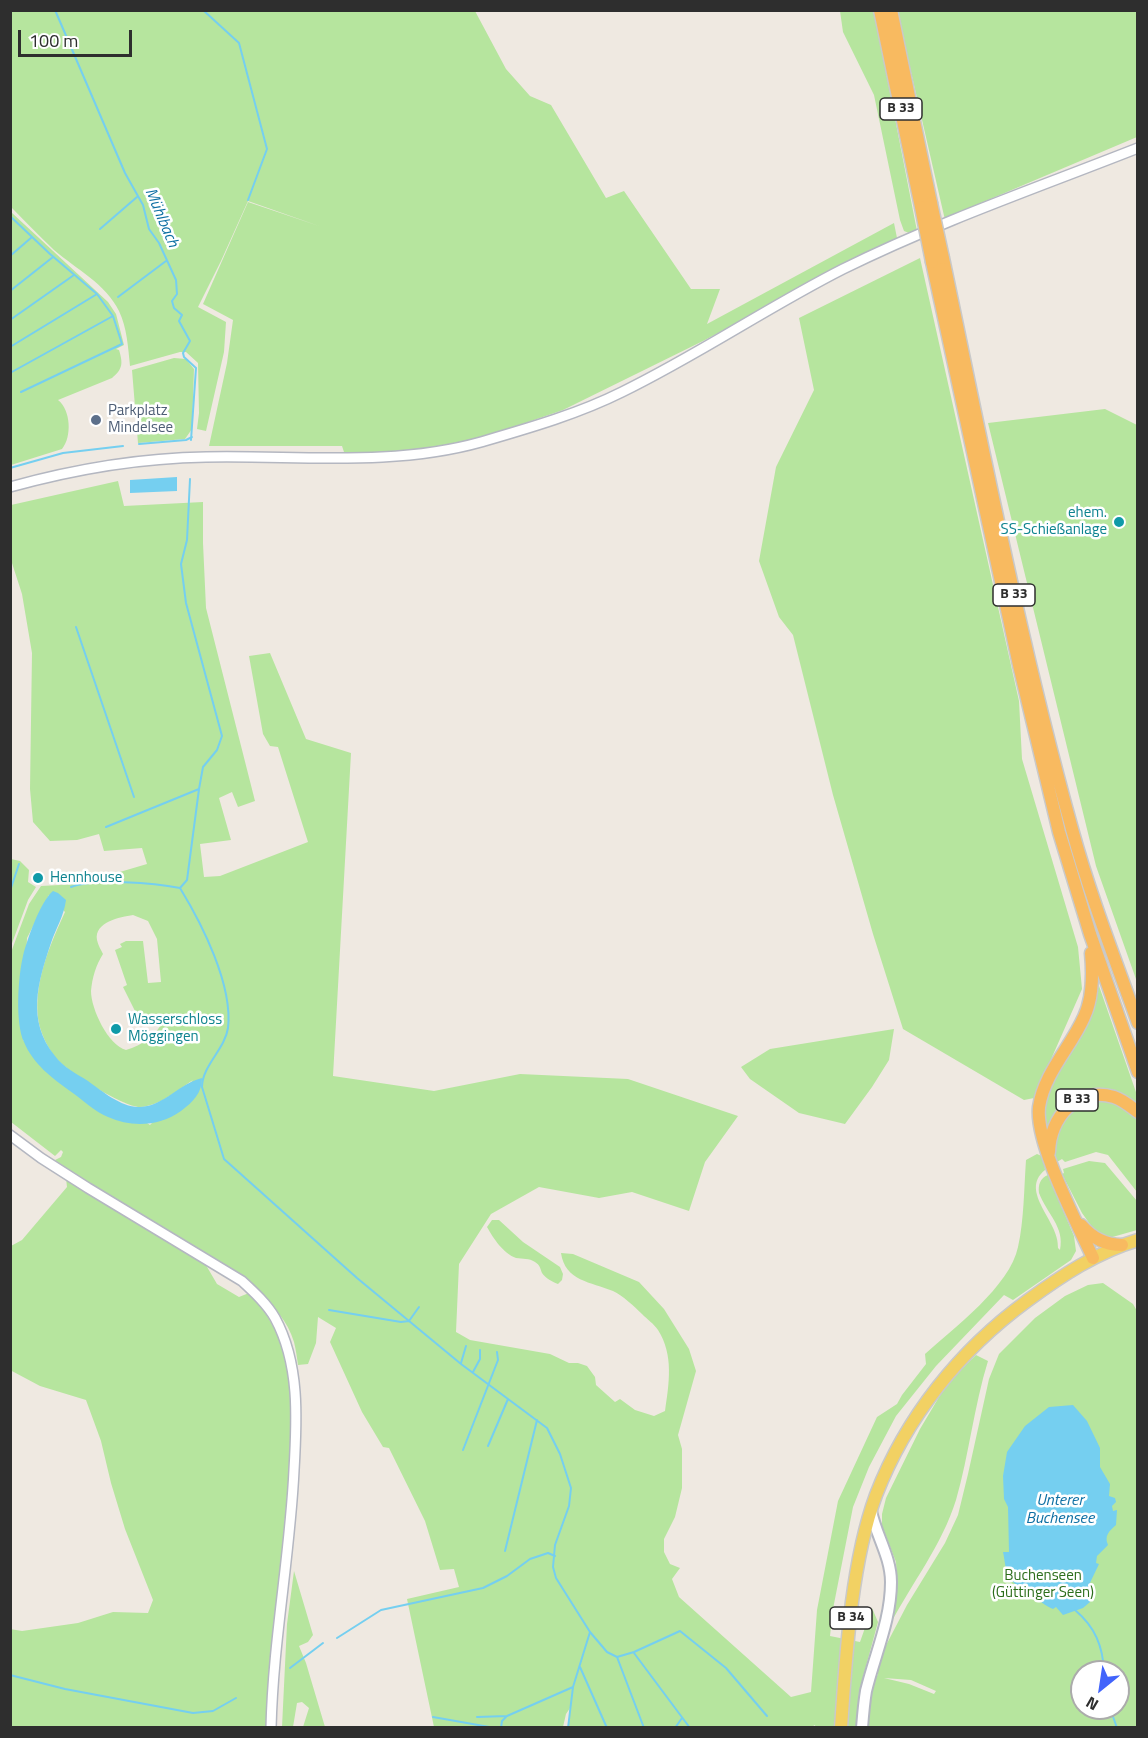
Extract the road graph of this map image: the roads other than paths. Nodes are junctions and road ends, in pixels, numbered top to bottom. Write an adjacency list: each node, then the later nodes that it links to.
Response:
1 (880, 10): 4 (highway, B 33)
2 (891, 10): 4 (highway, B 33)
3 (1137, 148): 6 (street)
4 (926, 205): 5 (highway, B 33, bridge)
5 (937, 260): 7 (highway, B 33); 8 (highway, B 33)
6 (10, 487)
7 (1090, 934): 9 (highway, B 33); 12 (highway, B 33)
8 (1137, 1023)
9 (1137, 1072)
10 (1137, 1112): 12 (highway, B 33)
11 (10, 1135): 18 (street)
12 (1049, 1156): 13 (highway, B 33)
13 (1076, 1220): 15 (highway, B 33); 16 (highway)
14 (1137, 1240): 15 (main road, B 34)
15 (1122, 1245): 16 (main road, B 34)
16 (1093, 1258): 17 (main road, B 34)
17 (871, 1510): 19 (main road, B 34); 20 (main road)
18 (271, 1728)
19 (841, 1728)
20 (862, 1728)

